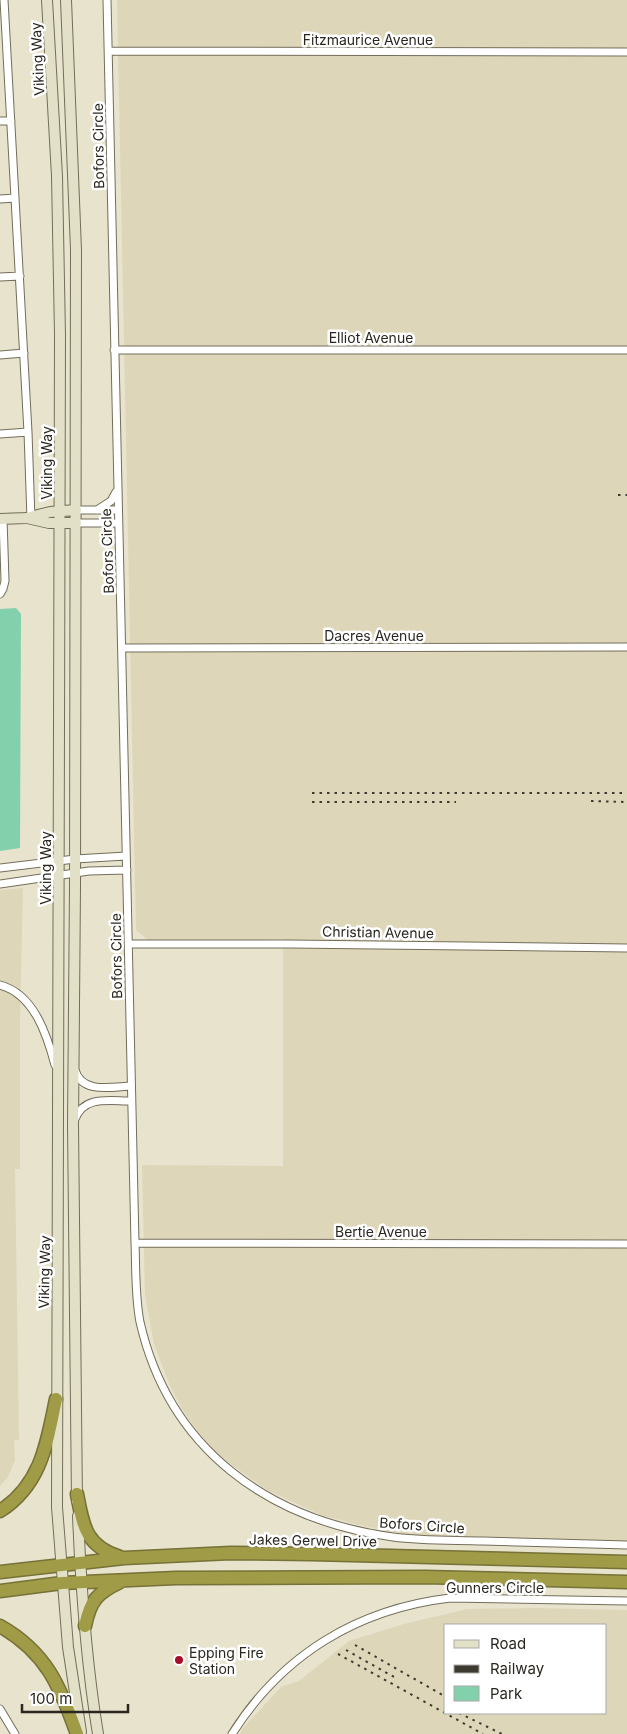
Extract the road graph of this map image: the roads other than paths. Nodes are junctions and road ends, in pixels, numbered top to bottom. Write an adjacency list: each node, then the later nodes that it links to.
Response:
1 (4, 0): 5 (street)
2 (47, 0): 24 (main road, Viking Way)
3 (66, 0): 21 (main road)
4 (107, 0): 6 (street, Bofors Circle)
5 (3, 44): 9 (street)
6 (109, 51): 7 (street, Fitzmaurice Avenue); 14 (street, Bofors Circle)
7 (627, 52)
8 (0, 121): 9 (street)
9 (11, 121): 10 (street)
10 (15, 198): 11 (street); 12 (street)
11 (0, 199)
12 (20, 276): 13 (street); 16 (street)
13 (0, 277)
14 (114, 350): 15 (street, Elliot Avenue); 20 (street, Bofors Circle)
15 (627, 350)
16 (24, 353): 17 (street); 18 (street)
17 (0, 355)
18 (28, 432): 19 (street); 25 (street)
19 (0, 434)
20 (117, 490): 22 (street); 23 (street, Bofors Circle)
21 (76, 510): 22 (street); 24 (main road); 27 (main road)
22 (97, 510): 23 (street)
23 (118, 510): 28 (street, Bofors Circle)
24 (60, 511): 25 (main road); 29 (main road, Viking Way)
25 (29, 518): 26 (main road); 29 (main road)
26 (1, 519): 30 (street)
27 (76, 523): 28 (street); 29 (main road); 34 (main road)
28 (118, 523): 32 (street, Bofors Circle)
29 (60, 524): 35 (main road, Viking Way)
30 (1, 593)
31 (627, 647): 32 (street, Dacres Avenue)
32 (122, 648): 33 (street, Bofors Circle)
33 (126, 856): 34 (street); 37 (street, Bofors Circle)
34 (75, 859): 35 (street); 38 (main road)
35 (59, 861): 36 (street); 39 (main road, Viking Way)
36 (0, 868)
37 (127, 870): 38 (street); 41 (street, Bofors Circle)
38 (75, 874): 39 (street); 44 (main road)
39 (59, 876): 40 (street); 45 (main road, Viking Way)
40 (0, 884)
41 (129, 944): 42 (street, Christian Avenue); 46 (street, Bofors Circle)
42 (627, 948)
43 (0, 985): 45 (street)
44 (73, 1062): 46 (street); 48 (main road)
45 (58, 1078): 51 (main road, Viking Way)
46 (131, 1086): 47 (street, Bofors Circle)
47 (131, 1101): 48 (street); 49 (street, Bofors Circle)
48 (73, 1126): 52 (main road)
49 (135, 1243): 50 (street, Bertie Avenue); 54 (street, Bofors Circle)
50 (627, 1244)
51 (56, 1399): 53 (highway); 58 (main road, Viking Way)
52 (77, 1494): 55 (highway); 57 (main road)
53 (0, 1511)
54 (627, 1545)
55 (124, 1558): 56 (highway, Jakes Gerwel Drive); 57 (highway, Jakes Gerwel Drive)
56 (627, 1562)
57 (80, 1563): 58 (highway, Jakes Gerwel Drive); 61 (main road)
58 (60, 1565): 59 (highway, Jakes Gerwel Drive); 63 (main road, Viking Way)
59 (0, 1572)
60 (127, 1579): 61 (highway); 62 (highway); 67 (highway)
61 (82, 1582): 63 (highway); 67 (main road)
62 (627, 1582)
63 (62, 1583): 64 (highway); 71 (main road, Viking Way)
64 (0, 1591)
65 (627, 1601): 73 (street, Gunners Circle)
66 (0, 1626): 70 (highway)
67 (85, 1626): 72 (main road)
68 (0, 1709): 69 (street)
69 (15, 1734)
70 (76, 1734)
71 (81, 1734)
72 (98, 1734)
73 (232, 1734)

